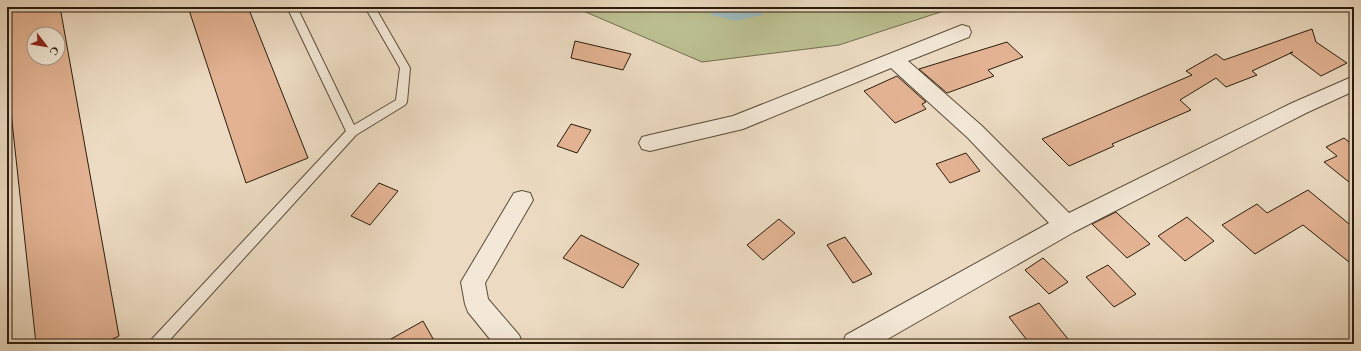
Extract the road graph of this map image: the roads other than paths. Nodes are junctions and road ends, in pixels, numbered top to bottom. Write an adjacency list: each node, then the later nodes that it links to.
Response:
1 (292, 7): 6 (lane)
2 (370, 7): 6 (lane)
3 (962, 32): 4 (street)
4 (893, 58): 7 (street); 9 (street)
5 (1354, 83): 9 (street)
6 (352, 132): 10 (lane)
7 (650, 143)
8 (522, 200): 11 (street)
9 (1066, 225): 12 (street)
10 (157, 344)
11 (510, 344)
12 (855, 344)

